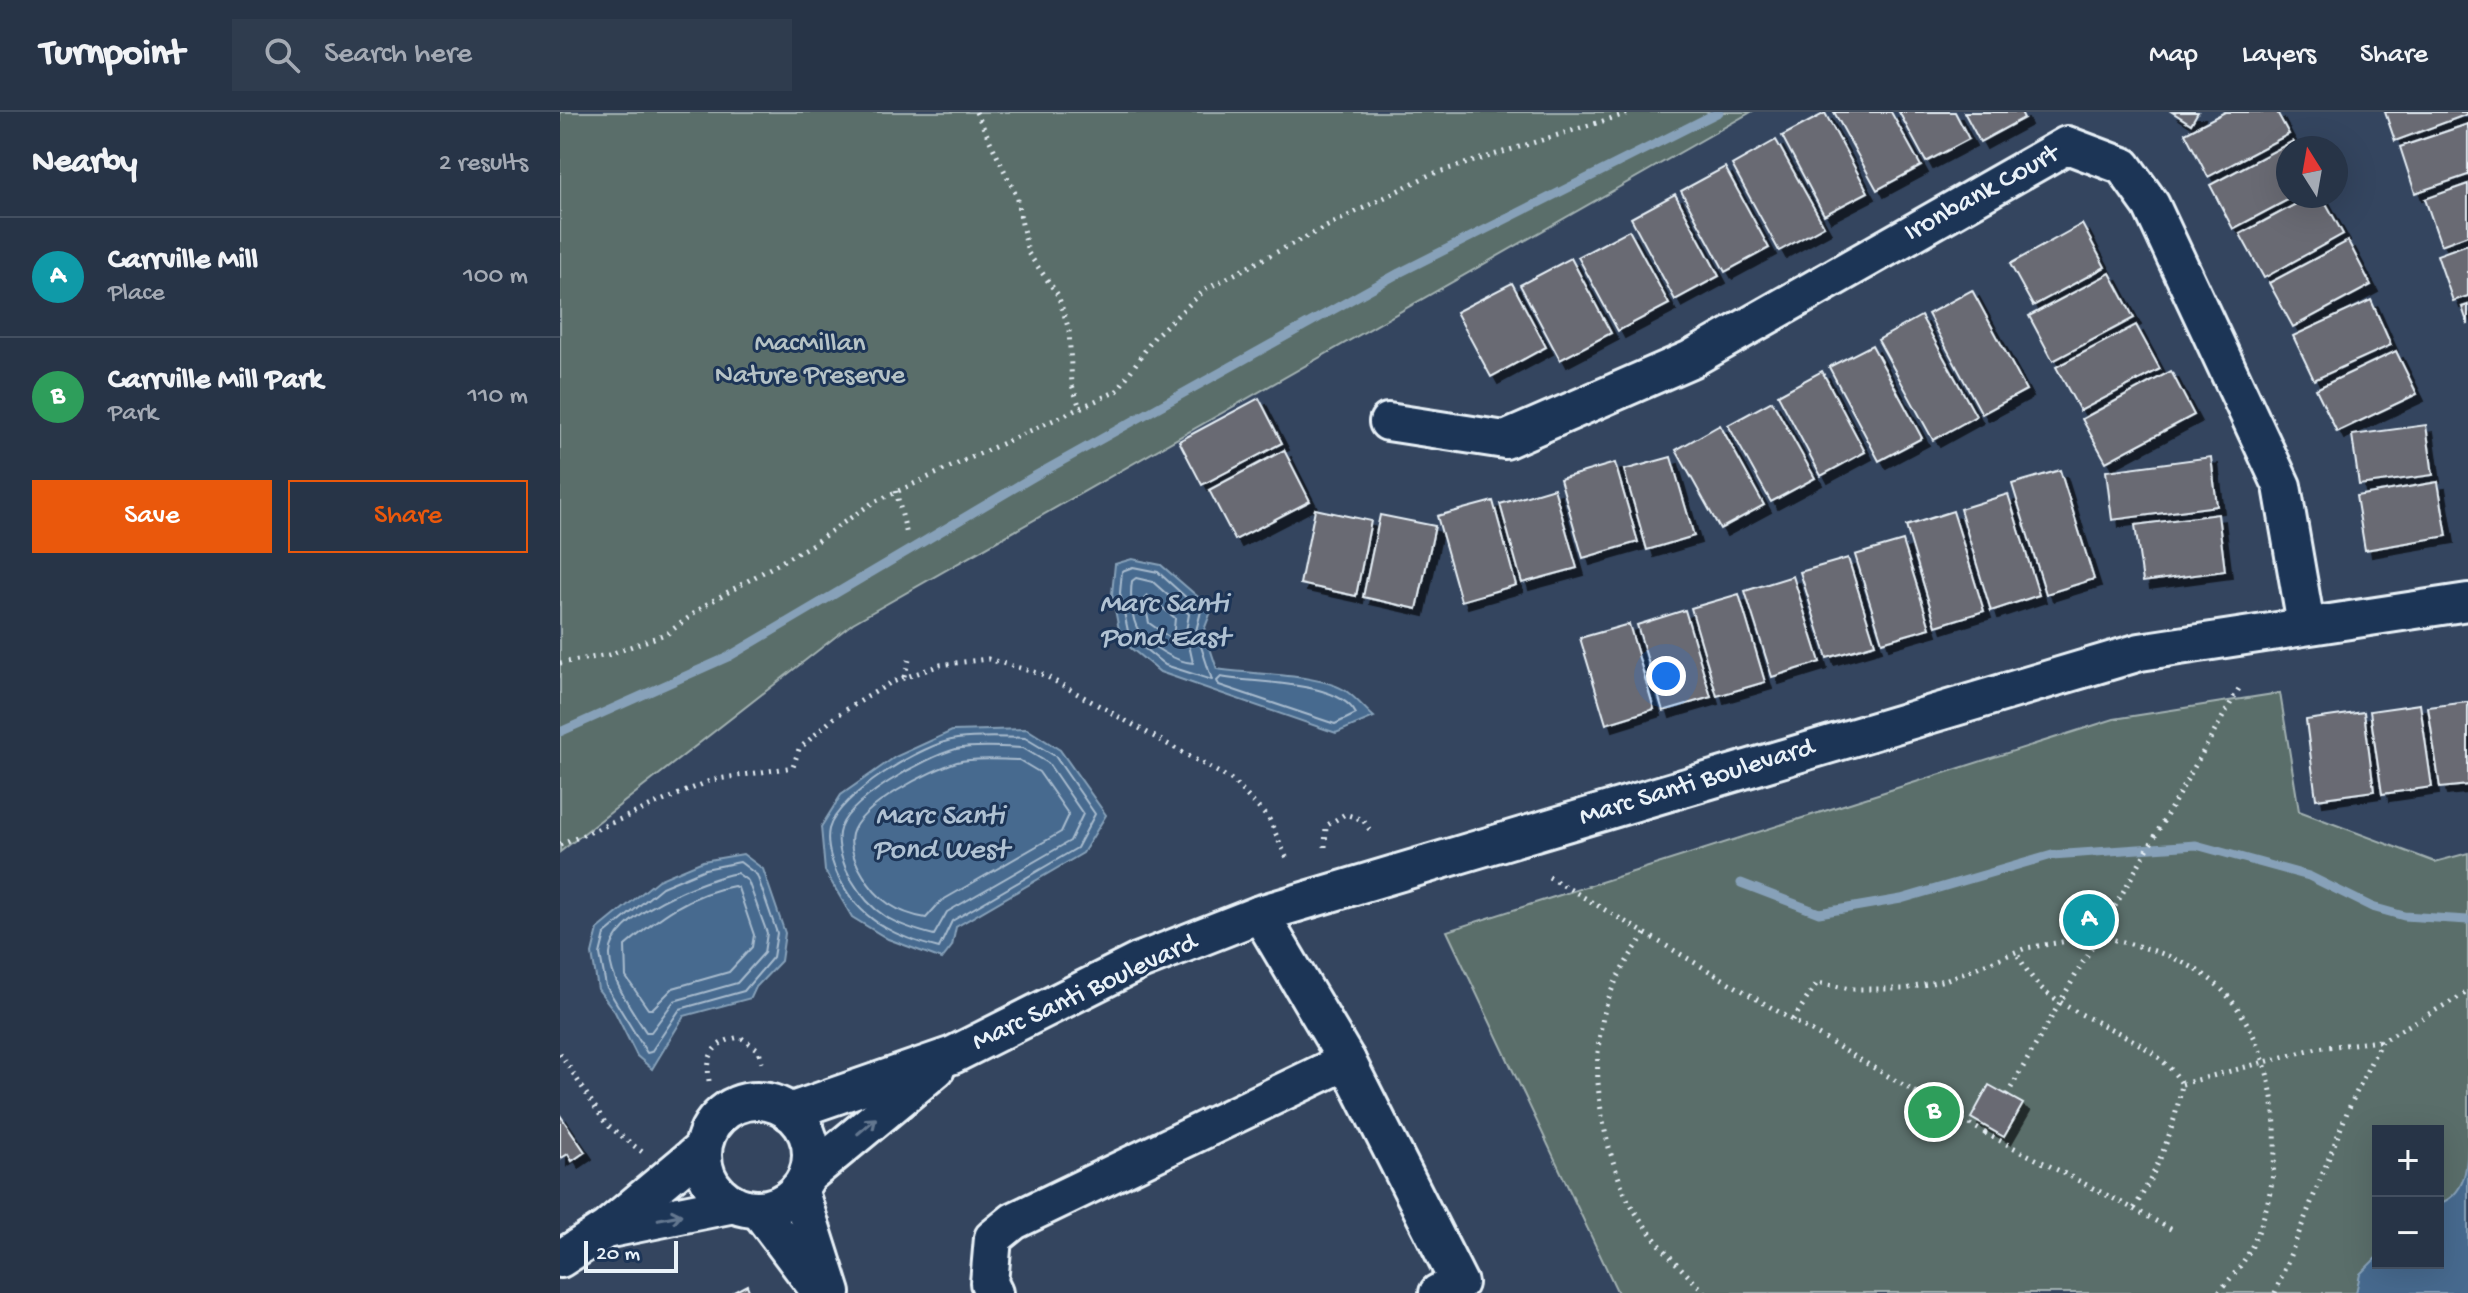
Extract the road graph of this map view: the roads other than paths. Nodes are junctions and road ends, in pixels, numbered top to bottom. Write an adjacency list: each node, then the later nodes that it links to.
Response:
1 (1388, 422): 3 (street, Ironbank Court)
2 (2468, 602): 3 (street, Marc Santi Boulevard)
3 (2306, 625): 4 (street, Marc Santi Boulevard)
4 (1260, 914): 5 (street, Marc Santi Boulevard); 6 (street)
5 (953, 1055): 7 (street, Marc Santi Boulevard); 9 (street, Marc Santi Boulevard, one-way to 5)
6 (1347, 1061): 13 (street); 16 (street)
7 (789, 1112): 8 (street); 9 (street)
8 (703, 1148): 10 (street); 11 (street)
9 (803, 1182): 10 (street); 15 (street)
10 (746, 1206): 11 (street, one-way to 10); 14 (street)
11 (605, 1230): 12 (street)
12 (560, 1259)
13 (1454, 1290)
14 (821, 1293)
15 (832, 1293)
16 (994, 1293)

